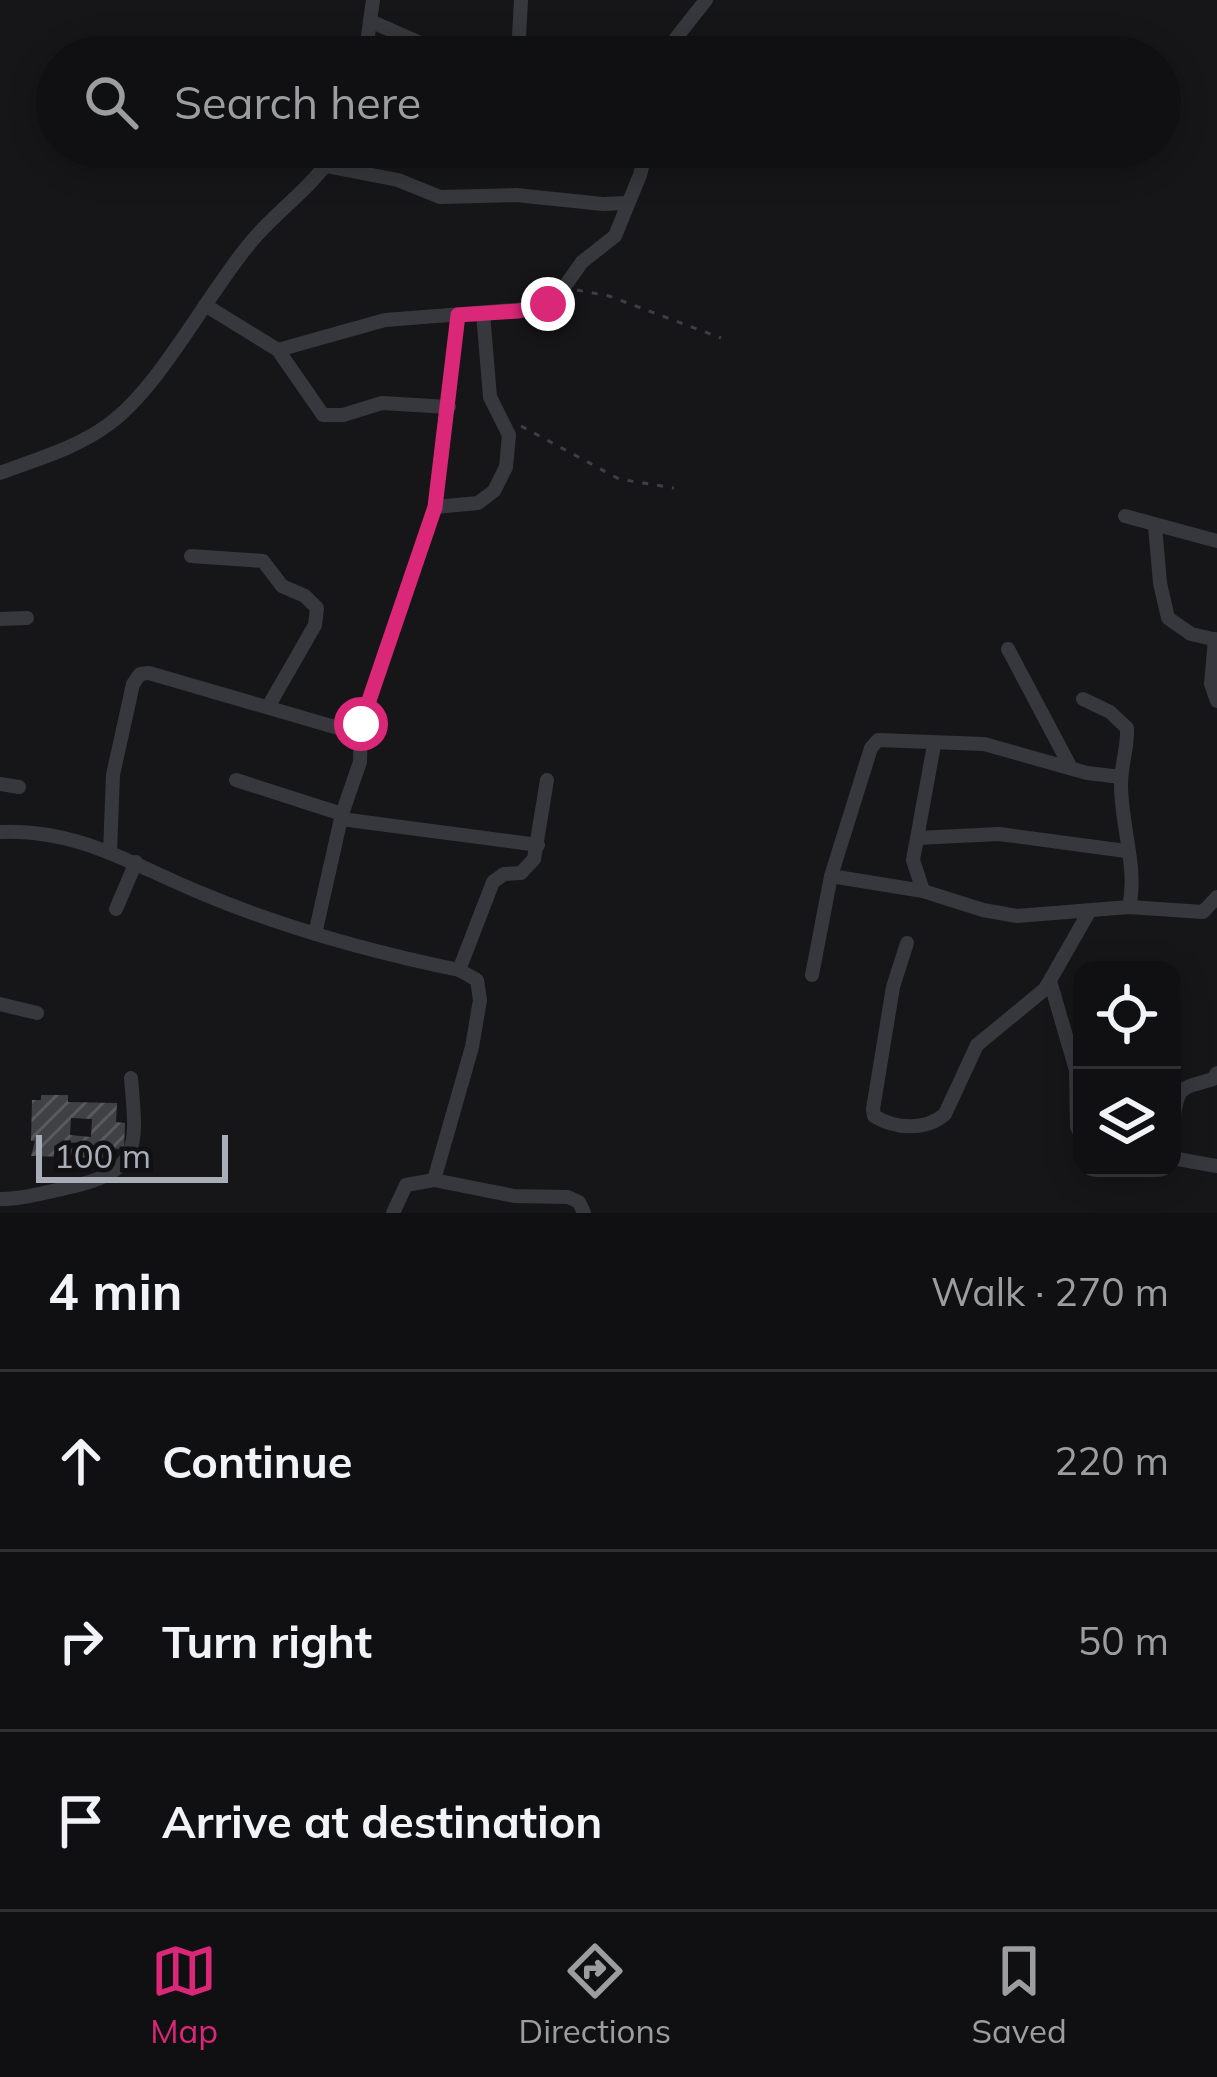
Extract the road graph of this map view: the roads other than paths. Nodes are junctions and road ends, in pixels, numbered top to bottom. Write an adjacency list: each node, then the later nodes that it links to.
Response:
1 (373, 0): 4 (street)
2 (521, 0): 7 (street)
3 (706, 0): 8 (street)
4 (370, 21): 5 (street); 6 (street)
5 (368, 36)
6 (404, 36)
7 (521, 36)
8 (678, 36)
9 (324, 168): 13 (street)
10 (338, 168): 12 (street)
11 (642, 168): 12 (street)
12 (627, 203): 14 (street)
13 (205, 305): 16 (street); 18 (street)
14 (483, 314): 15 (street); 19 (street)
15 (458, 315): 16 (street); 17 (street)
16 (278, 350): 17 (street)
17 (448, 407): 19 (street)
18 (0, 473)
19 (435, 507): 31 (street)
20 (1125, 516): 21 (street)
21 (1155, 526): 22 (street); 26 (street)
22 (1217, 541)
23 (191, 556): 30 (street)
24 (27, 618): 25 (street)
25 (0, 619)
26 (1216, 639): 29 (street)
27 (1008, 649): 33 (street)
28 (1083, 699): 34 (street)
29 (1217, 701)
30 (268, 707): 31 (street); 44 (street)
31 (361, 724): 39 (street)
32 (934, 745): 33 (street); 41 (street); 46 (street)
33 (1071, 768): 34 (street)
34 (1121, 777): 43 (street)
35 (236, 780): 39 (street)
36 (547, 780): 42 (street)
37 (0, 784): 38 (street)
38 (19, 787)
39 (342, 816): 42 (street); 52 (street)
40 (0, 832): 44 (street)
41 (917, 838): 43 (street); 47 (street)
42 (538, 845): 54 (street)
43 (1126, 851): 49 (street)
44 (110, 852): 45 (street)
45 (136, 862): 50 (street); 52 (street)
46 (831, 876): 47 (street); 55 (street)
47 (923, 891): 51 (street)
48 (1217, 897): 49 (street)
49 (1129, 907): 51 (street)
50 (116, 909)
51 (1089, 912): 56 (street)
52 (315, 934): 54 (street)
53 (907, 943): 56 (street)
54 (459, 970): 65 (street)
55 (812, 975)
56 (1050, 981): 59 (street)
57 (0, 1004): 58 (street)
58 (37, 1013)
59 (1076, 1069)
60 (1217, 1073): 62 (street)
61 (131, 1078): 67 (street)
62 (1181, 1089)
63 (1181, 1160): 64 (street)
64 (1217, 1166)
65 (434, 1180): 66 (street); 68 (street)
66 (514, 1196): 69 (street); 70 (street)
67 (0, 1199)
68 (393, 1213)
69 (515, 1213)
70 (584, 1213)

